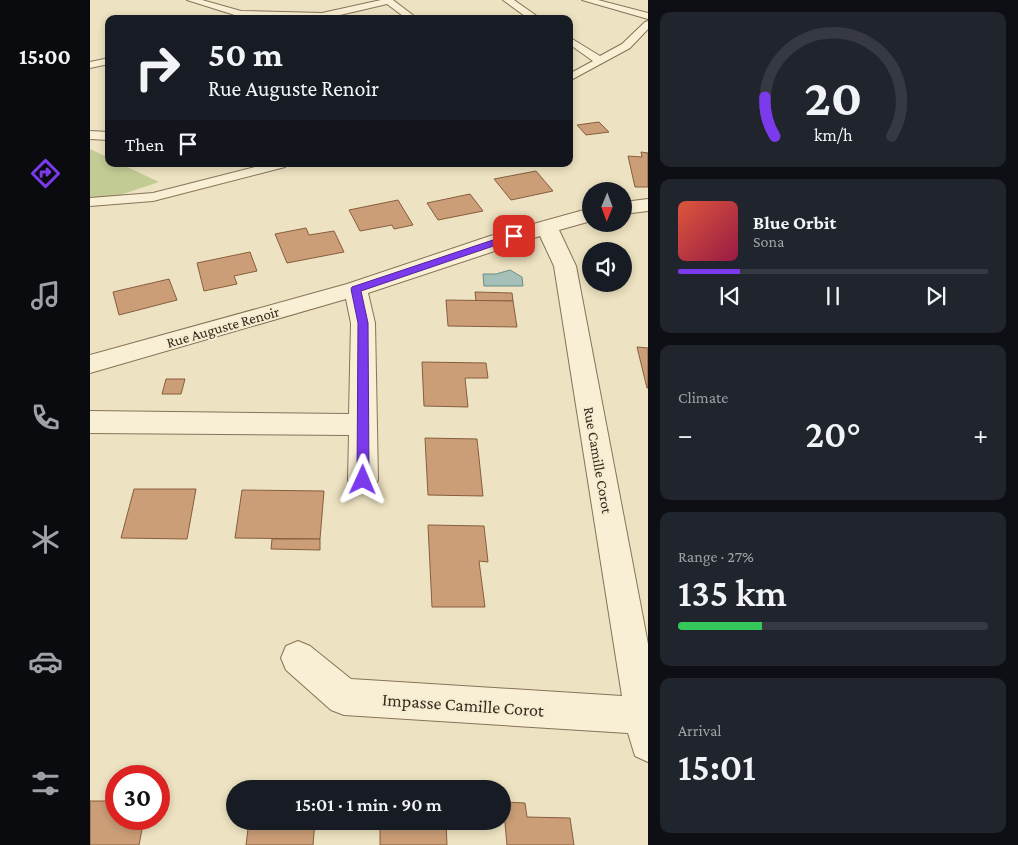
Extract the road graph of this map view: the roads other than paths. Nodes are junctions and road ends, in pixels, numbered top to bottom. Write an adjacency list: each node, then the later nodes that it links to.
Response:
1 (192, 0): 5 (lane)
2 (508, 0): 8 (lane)
3 (587, 0): 9 (lane)
4 (392, 1): 6 (lane); 7 (lane)
5 (261, 15)
6 (333, 15)
7 (409, 15)
8 (530, 15)
9 (648, 16)
10 (648, 24): 12 (lane)
11 (573, 43): 12 (lane)
12 (600, 60): 15 (lane)
13 (105, 62): 14 (lane)
14 (90, 65)
15 (573, 76)
16 (90, 135): 17 (lane)
17 (105, 136)
18 (269, 167): 19 (lane)
19 (90, 202)
20 (648, 205): 21 (street)
21 (632, 207)
22 (582, 216): 23 (street)
23 (546, 226): 24 (street, Rue Auguste Renoir); 30 (street, Rue Camille Corot)
24 (356, 289): 25 (street, Rue Auguste Renoir); 27 (street)
25 (90, 364)
26 (90, 422): 27 (street)
27 (364, 424): 28 (street)
28 (363, 480)
29 (298, 658): 30 (street, Impasse Camille Corot)
30 (645, 729)

